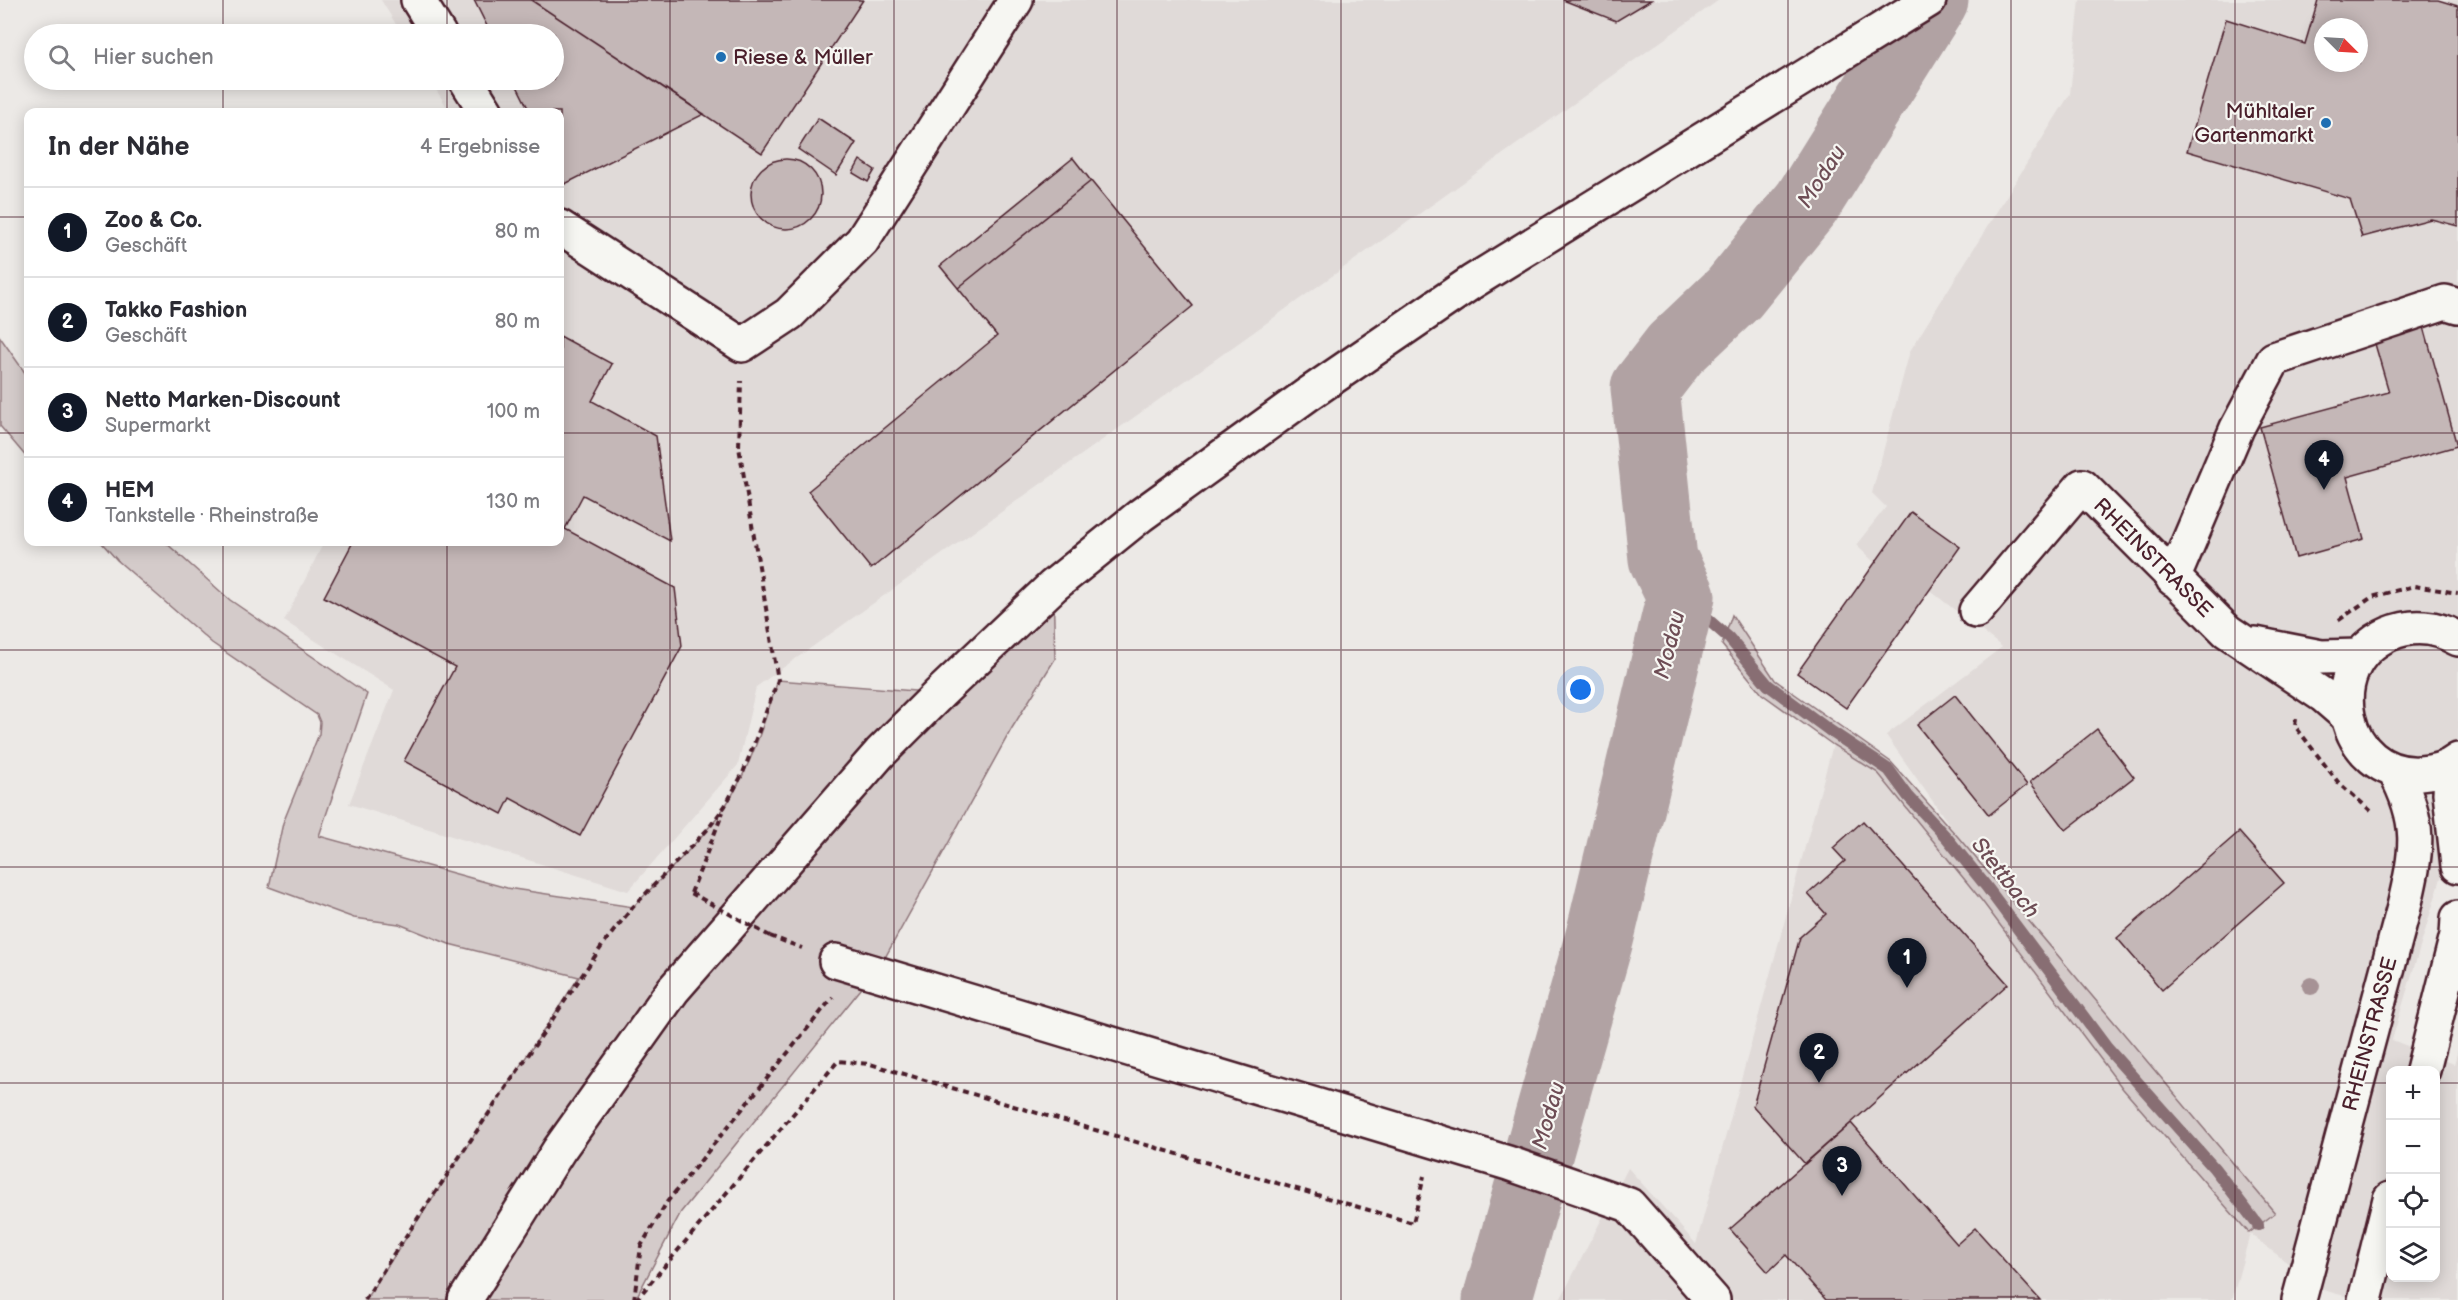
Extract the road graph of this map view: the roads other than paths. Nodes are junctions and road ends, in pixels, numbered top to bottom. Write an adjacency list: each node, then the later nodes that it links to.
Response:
1 (418, 0): 4 (main road)
2 (1016, 0): 7 (main road)
3 (1929, 0): 22 (main road)
4 (433, 24)
5 (472, 90): 6 (main road)
6 (484, 108)
7 (564, 230)
8 (2458, 306): 9 (main road)
9 (2173, 579): 10 (main road, RHEINSTRASSE); 12 (main road, RHEINSTRASSE)
10 (1976, 611)
11 (2454, 632): 13 (main road, RHEINSTRASSE)
12 (2241, 641): 13 (main road, RHEINSTRASSE); 14 (main road, RHEINSTRASSE)
13 (2360, 656): 14 (main road, RHEINSTRASSE)
14 (2346, 715): 16 (main road, RHEINSTRASSE)
15 (2455, 763): 16 (main road, RHEINSTRASSE); 17 (main road, RHEINSTRASSE)
16 (2394, 770): 24 (main road, RHEINSTRASSE)
17 (2458, 866)
18 (2458, 918): 20 (main road)
19 (837, 976): 23 (main road)
20 (2424, 1066)
21 (2386, 1218): 25 (main road)
22 (465, 1300)
23 (1713, 1300)
24 (2299, 1300)
25 (2365, 1300)

